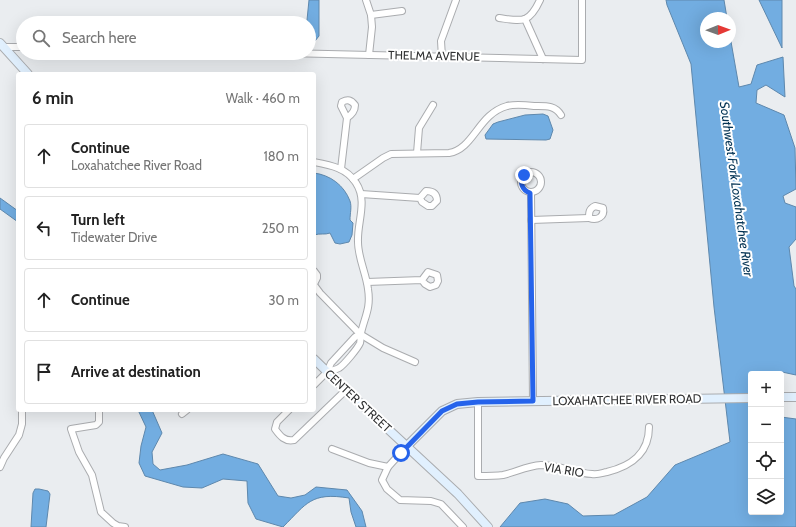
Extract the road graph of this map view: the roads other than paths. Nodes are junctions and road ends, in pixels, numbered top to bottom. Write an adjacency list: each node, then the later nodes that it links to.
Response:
1 (366, 0): 6 (street)
2 (456, 0): 13 (street)
3 (540, 0): 8 (street)
4 (582, 0): 14 (street, THELMA AVENUE)
5 (402, 11): 6 (street)
6 (371, 15): 12 (street)
7 (499, 18): 8 (street)
8 (525, 19): 14 (street)
9 (1, 45): 10 (street); 15 (street)
10 (16, 46)
11 (316, 54): 12 (street, THELMA AVENUE)
12 (369, 55): 13 (street, THELMA AVENUE)
13 (442, 57): 14 (street, THELMA AVENUE)
14 (543, 59)
15 (26, 72)
16 (433, 105): 19 (street)
17 (561, 115): 19 (street)
18 (347, 118): 21 (street)
19 (418, 153): 22 (street)
20 (316, 163): 21 (street)
21 (340, 169): 22 (street)
22 (353, 179): 24 (street)
23 (530, 193): 27 (street)
24 (361, 194): 25 (street); 29 (street)
25 (420, 198)
26 (589, 218): 27 (street)
27 (531, 220): 40 (street)
28 (422, 280): 29 (street)
29 (367, 282): 31 (street)
30 (316, 287): 31 (street)
31 (360, 334): 33 (street); 34 (street); 34 (street)
32 (316, 361): 34 (street, CENTER STREET)
33 (415, 362)
34 (327, 372): 35 (street); 36 (street, CENTER STREET)
35 (316, 383)
36 (346, 390): 44 (street); 46 (street, CENTER STREET)
37 (784, 397): 38 (street)
38 (796, 397)
39 (748, 398): 40 (street, LOXAHATCHEE RIVER ROAD)
40 (533, 401): 41 (street, LOXAHATCHEE RIVER ROAD)
41 (478, 402): 45 (street, VIA RIO); 46 (street, LOXAHATCHEE RIVER ROAD)
42 (22, 412): 48 (street)
43 (99, 412): 50 (street)
44 (287, 412)
45 (649, 427)
46 (407, 446): 49 (street); 52 (street, CENTER STREET)
47 (332, 449): 49 (street)
48 (0, 467)
49 (388, 467): 51 (street)
50 (124, 527)
51 (463, 527)
52 (488, 527)

